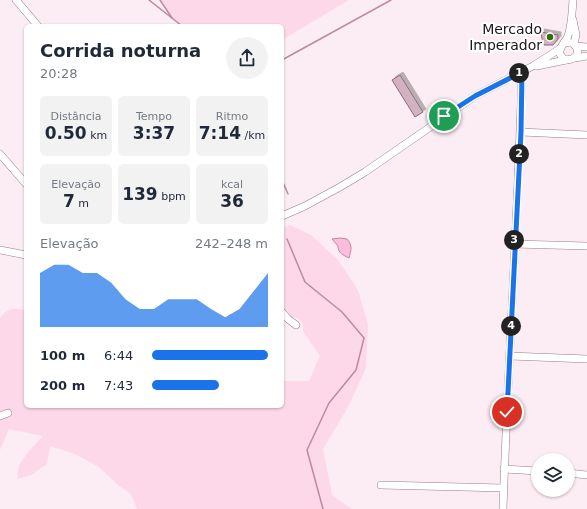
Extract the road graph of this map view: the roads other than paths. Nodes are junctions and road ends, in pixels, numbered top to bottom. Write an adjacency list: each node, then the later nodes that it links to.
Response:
1 (16, 0): 4 (street)
2 (573, 0): 3 (street)
3 (572, 18): 5 (street); 6 (street)
4 (36, 24)
5 (575, 45): 6 (street); 7 (street); 9 (street)
6 (563, 46): 10 (street); 11 (street)
7 (587, 48)
8 (587, 56): 9 (street)
9 (575, 58): 10 (street)
10 (566, 60): 11 (street)
11 (533, 66): 12 (street)
12 (522, 72): 13 (street); 17 (street)
13 (521, 132): 14 (street); 18 (street)
14 (587, 135)
15 (0, 154): 16 (street)
16 (24, 182)
17 (284, 215)
18 (514, 244): 19 (street); 24 (street)
19 (587, 246)
20 (0, 250): 21 (street)
21 (24, 255)
22 (284, 314): 23 (street)
23 (296, 325)
24 (510, 356): 25 (street); 28 (street)
25 (587, 359)
26 (8, 413): 27 (street)
27 (0, 416)
28 (504, 469): 29 (street); 33 (street)
29 (531, 471)
30 (575, 473): 31 (street)
31 (587, 474)
32 (381, 485): 33 (street)
33 (503, 488): 34 (street)
34 (503, 509)

